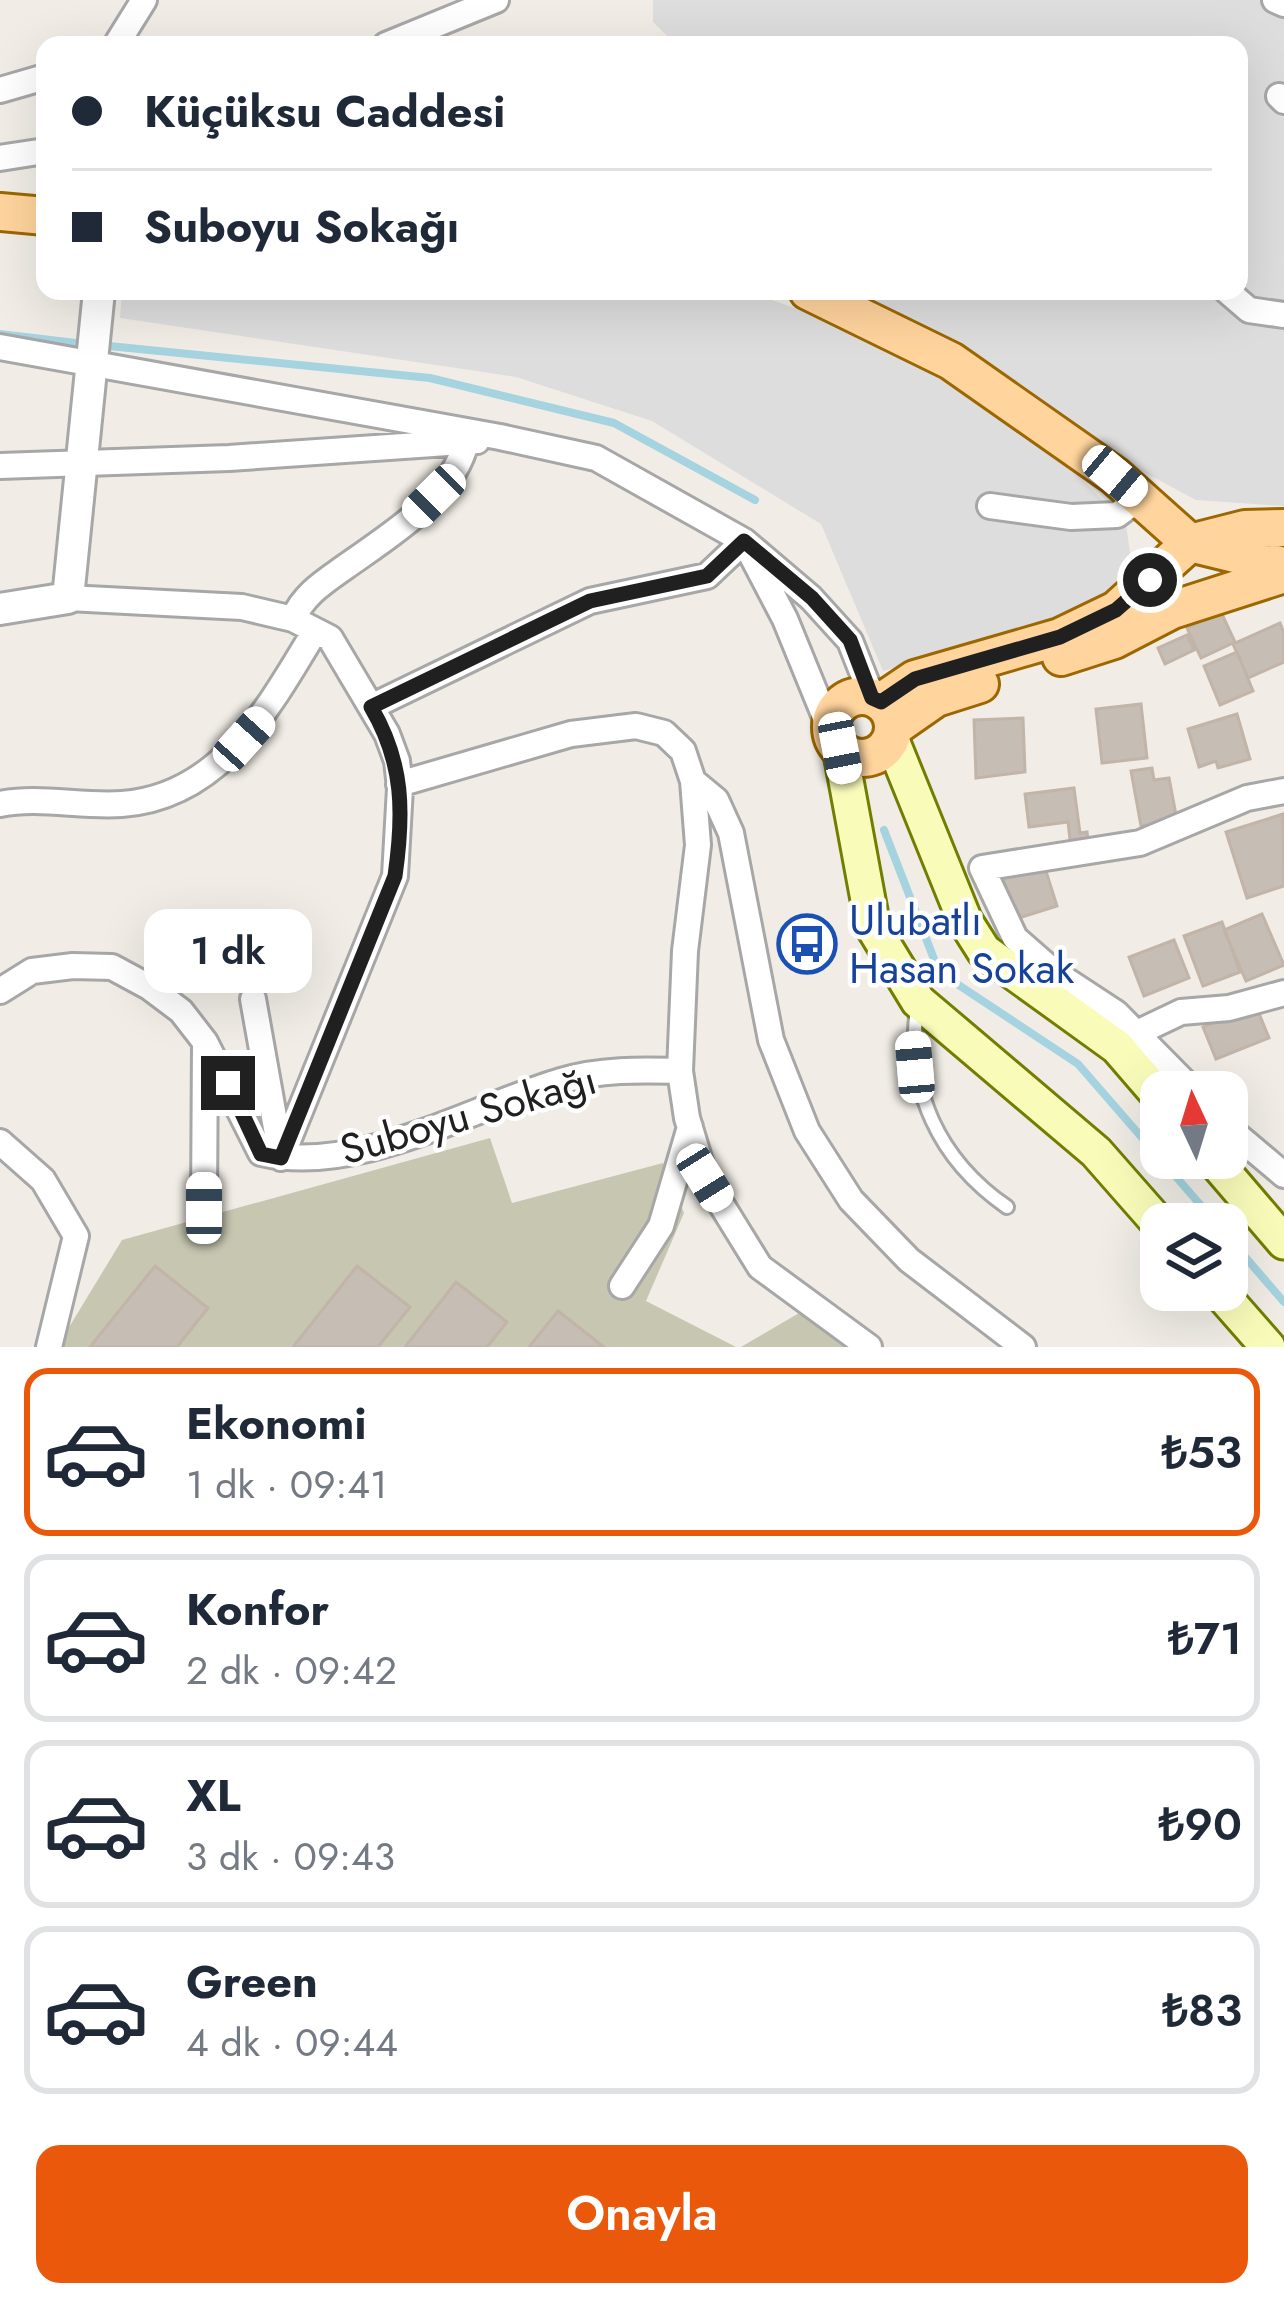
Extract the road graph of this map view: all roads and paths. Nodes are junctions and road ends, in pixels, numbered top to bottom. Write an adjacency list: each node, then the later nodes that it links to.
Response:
1 (144, 0): 5 (street)
2 (496, 0): 6 (street)
3 (1275, 0): 4 (street)
4 (1284, 4)
5 (122, 36)
6 (408, 36)
7 (36, 80): 8 (street)
8 (0, 90)
9 (36, 153): 10 (street)
10 (0, 158)
11 (0, 212): 12 (main road)
12 (36, 214)
13 (98, 300): 18 (street)
14 (826, 300): 23 (main road)
15 (1238, 300): 16 (street)
16 (1284, 315)
17 (0, 347): 18 (street)
18 (94, 347): 19 (street); 21 (street)
19 (500, 437): 20 (street); 27 (street)
20 (466, 442): 21 (street); 33 (street)
21 (83, 464): 22 (street); 31 (street)
22 (0, 466)
23 (1141, 497): 24 (street); 26 (main road); 28 (main road); 30 (main road)
24 (990, 506)
25 (1284, 528): 26 (main road)
26 (1245, 529): 28 (main road)
27 (744, 541): 34 (street); 35 (street); 36 (street)
28 (1190, 543): 29 (main road); 30 (main road)
29 (1284, 570): 30 (main road)
30 (1161, 595): 35 (main road)
31 (68, 598): 32 (street); 33 (street)
32 (0, 609)
33 (304, 625): 34 (street); 40 (street)
34 (371, 707): 38 (street)
35 (884, 717): 36 (main road); 36 (main road); 49 (main road)
36 (837, 743): 44 (main road)
37 (693, 781): 38 (street); 47 (street); 64 (street)
38 (399, 784): 53 (street)
39 (1284, 791): 45 (street)
40 (0, 804)
41 (0, 991): 46 (street, Suboyu Sokağı)
42 (1284, 992): 45 (street)
43 (253, 999): 53 (street)
44 (918, 1001): 56 (main road); 57 (lane)
45 (1137, 1034): 48 (street)
46 (206, 1042): 53 (street, Suboyu Sokağı); 58 (street)
47 (680, 1071): 50 (street); 53 (street, Suboyu Sokağı)
48 (1173, 1071)
49 (1140, 1073)
50 (690, 1127): 60 (street); 63 (street)
51 (0, 1142): 62 (street)
52 (1248, 1144): 54 (street)
53 (281, 1158)
54 (1284, 1174)
55 (1230, 1179): 59 (main road)
56 (1141, 1203)
57 (1007, 1207)
58 (204, 1208)
59 (1284, 1242)
60 (622, 1286)
61 (1236, 1311): 65 (main road)
62 (49, 1347)
63 (869, 1347)
64 (1023, 1347)
65 (1268, 1347)

